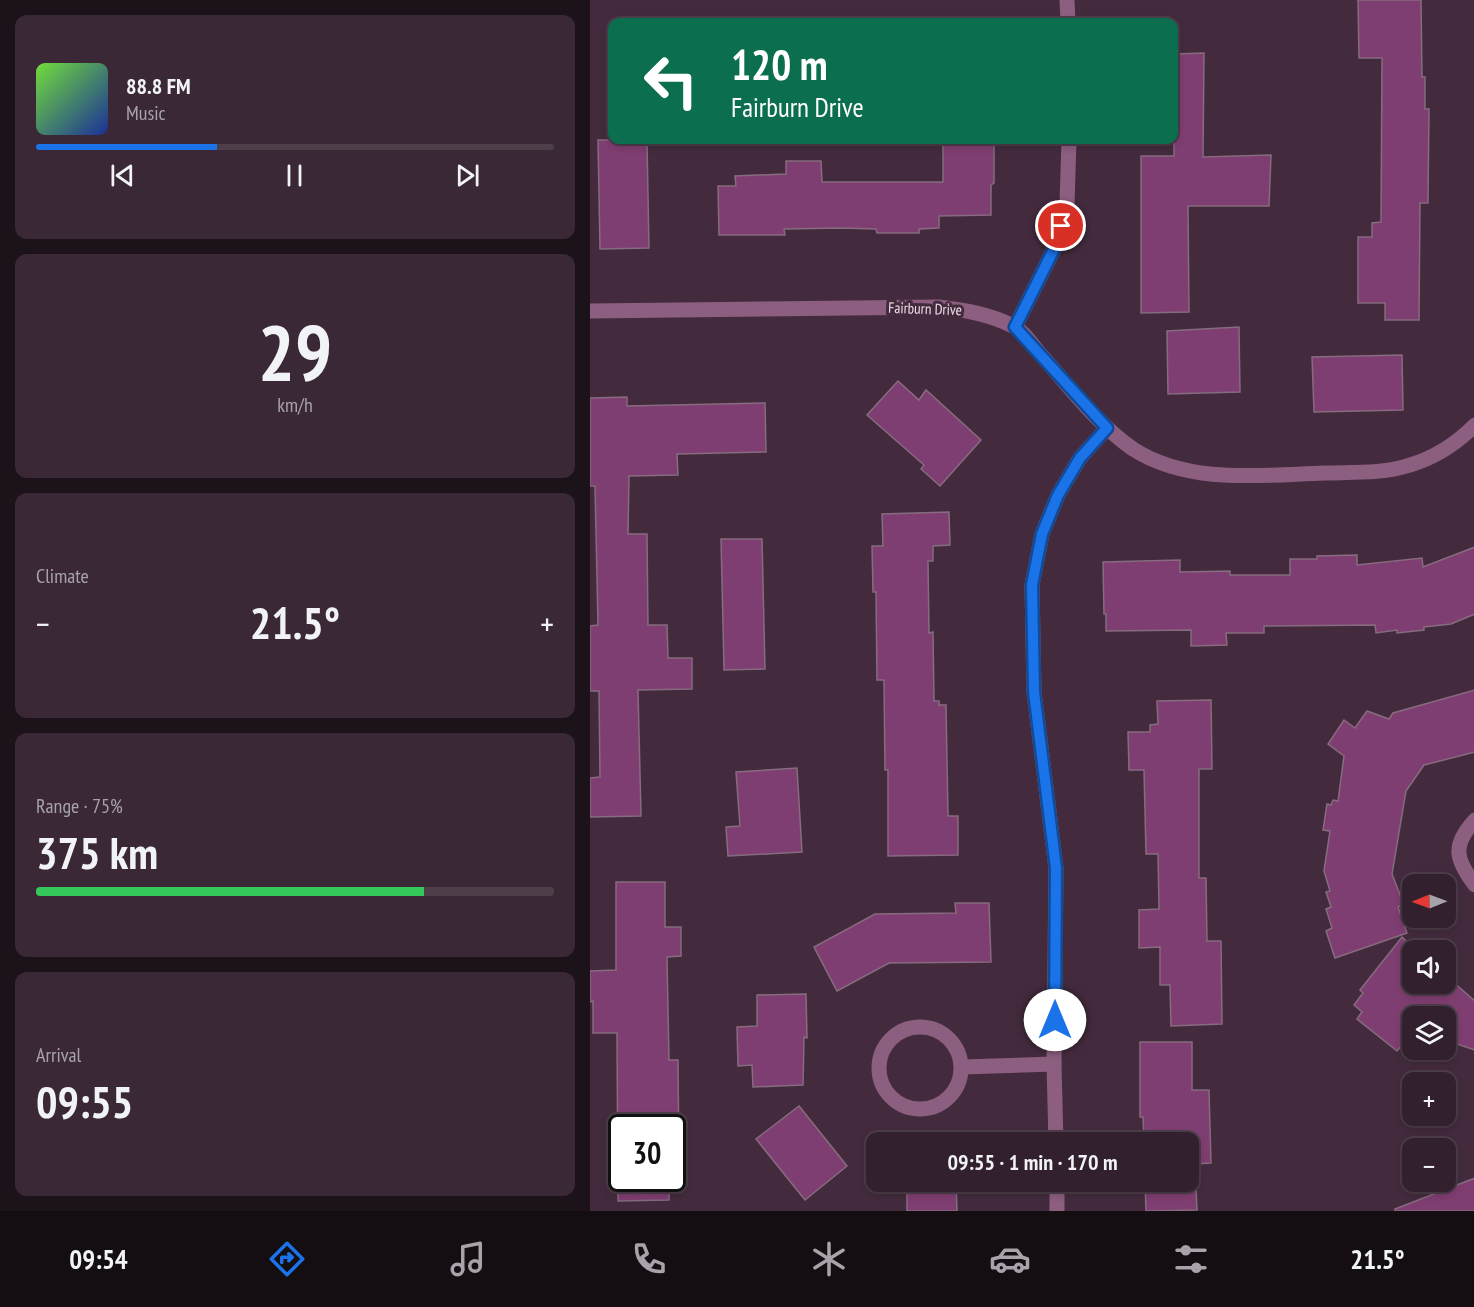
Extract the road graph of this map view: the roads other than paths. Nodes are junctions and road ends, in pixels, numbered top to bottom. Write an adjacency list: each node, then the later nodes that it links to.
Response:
1 (1067, 0): 2 (street)
2 (1068, 18)
3 (1069, 144): 5 (street)
4 (590, 311): 5 (street, Fairburn Drive)
5 (1015, 327): 7 (street, Fairburn Drive)
6 (1475, 425): 7 (street, Fairburn Drive)
7 (1107, 428): 10 (street)
8 (1475, 820): 9 (street)
9 (1475, 885)
10 (1054, 1064): 11 (street); 12 (street)
11 (962, 1067): 11 (street)
12 (1056, 1132)
13 (1057, 1192): 14 (street)
14 (1058, 1211)

